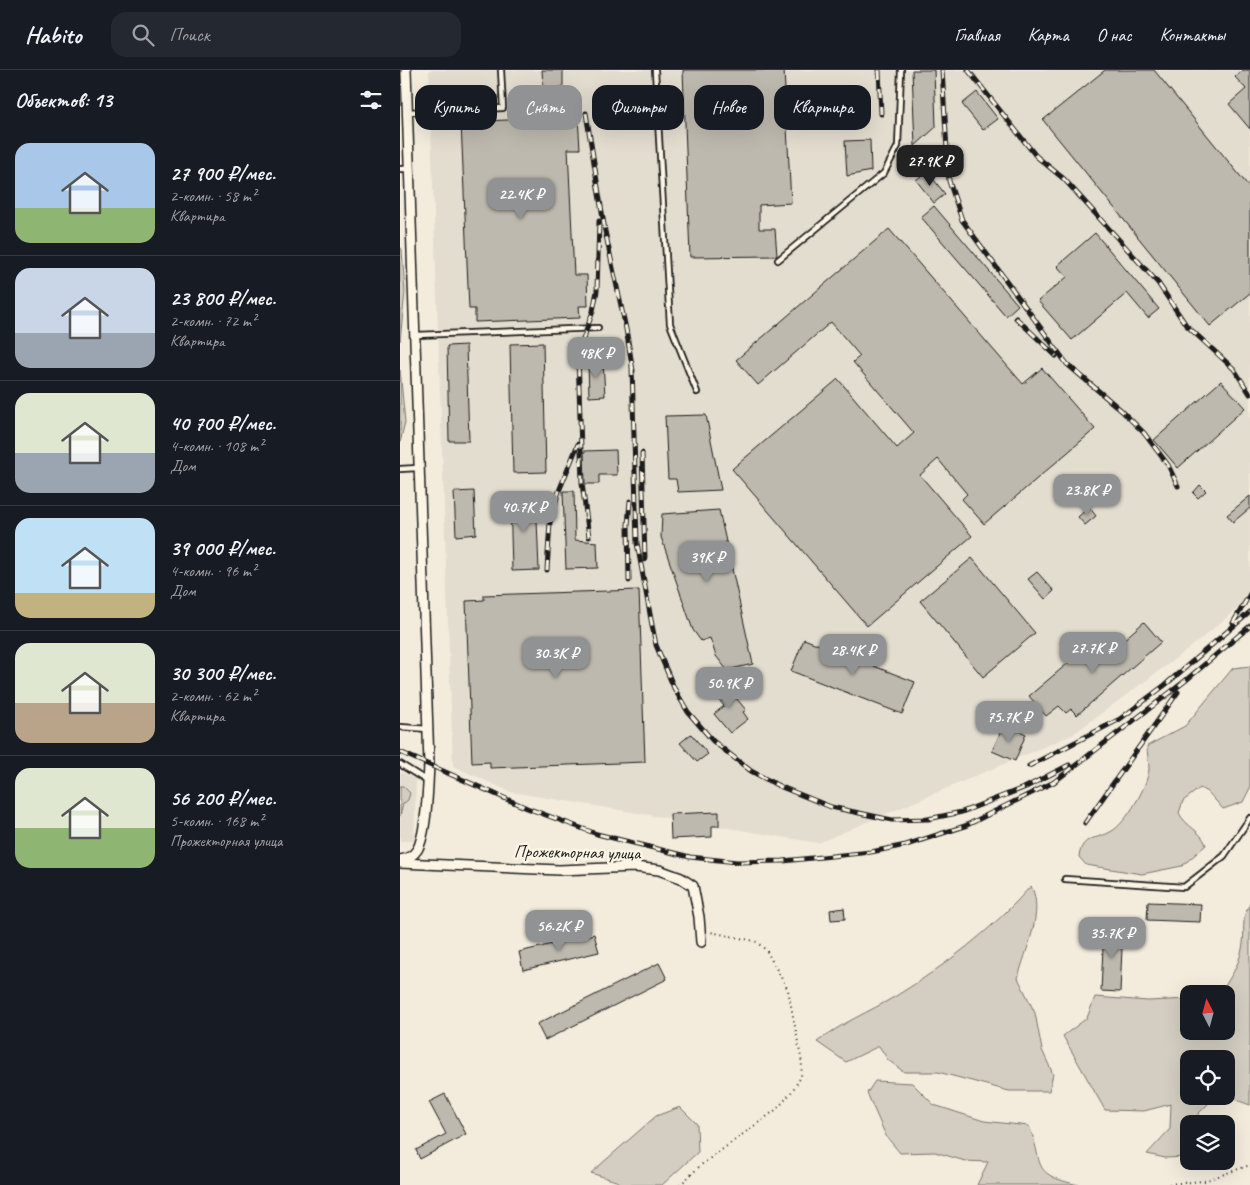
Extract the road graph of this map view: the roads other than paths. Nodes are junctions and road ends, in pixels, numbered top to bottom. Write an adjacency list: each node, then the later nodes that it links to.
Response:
1 (406, 70): 5 (street)
2 (501, 70): 5 (lane)
3 (655, 70): 10 (lane)
4 (901, 70): 7 (lane)
5 (407, 112): 6 (street)
6 (404, 169): 9 (street)
7 (778, 260)
8 (598, 328): 9 (lane)
9 (414, 335): 11 (street)
10 (697, 392)
11 (418, 468): 12 (lane); 14 (street)
12 (400, 469)
13 (400, 726): 14 (lane)
14 (428, 729): 16 (street)
15 (400, 764): 16 (lane)
16 (428, 781): 18 (street)
17 (1250, 818): 19 (lane)
18 (400, 862): 20 (street, Прожекторная улица)
19 (1065, 879)
20 (701, 942)

